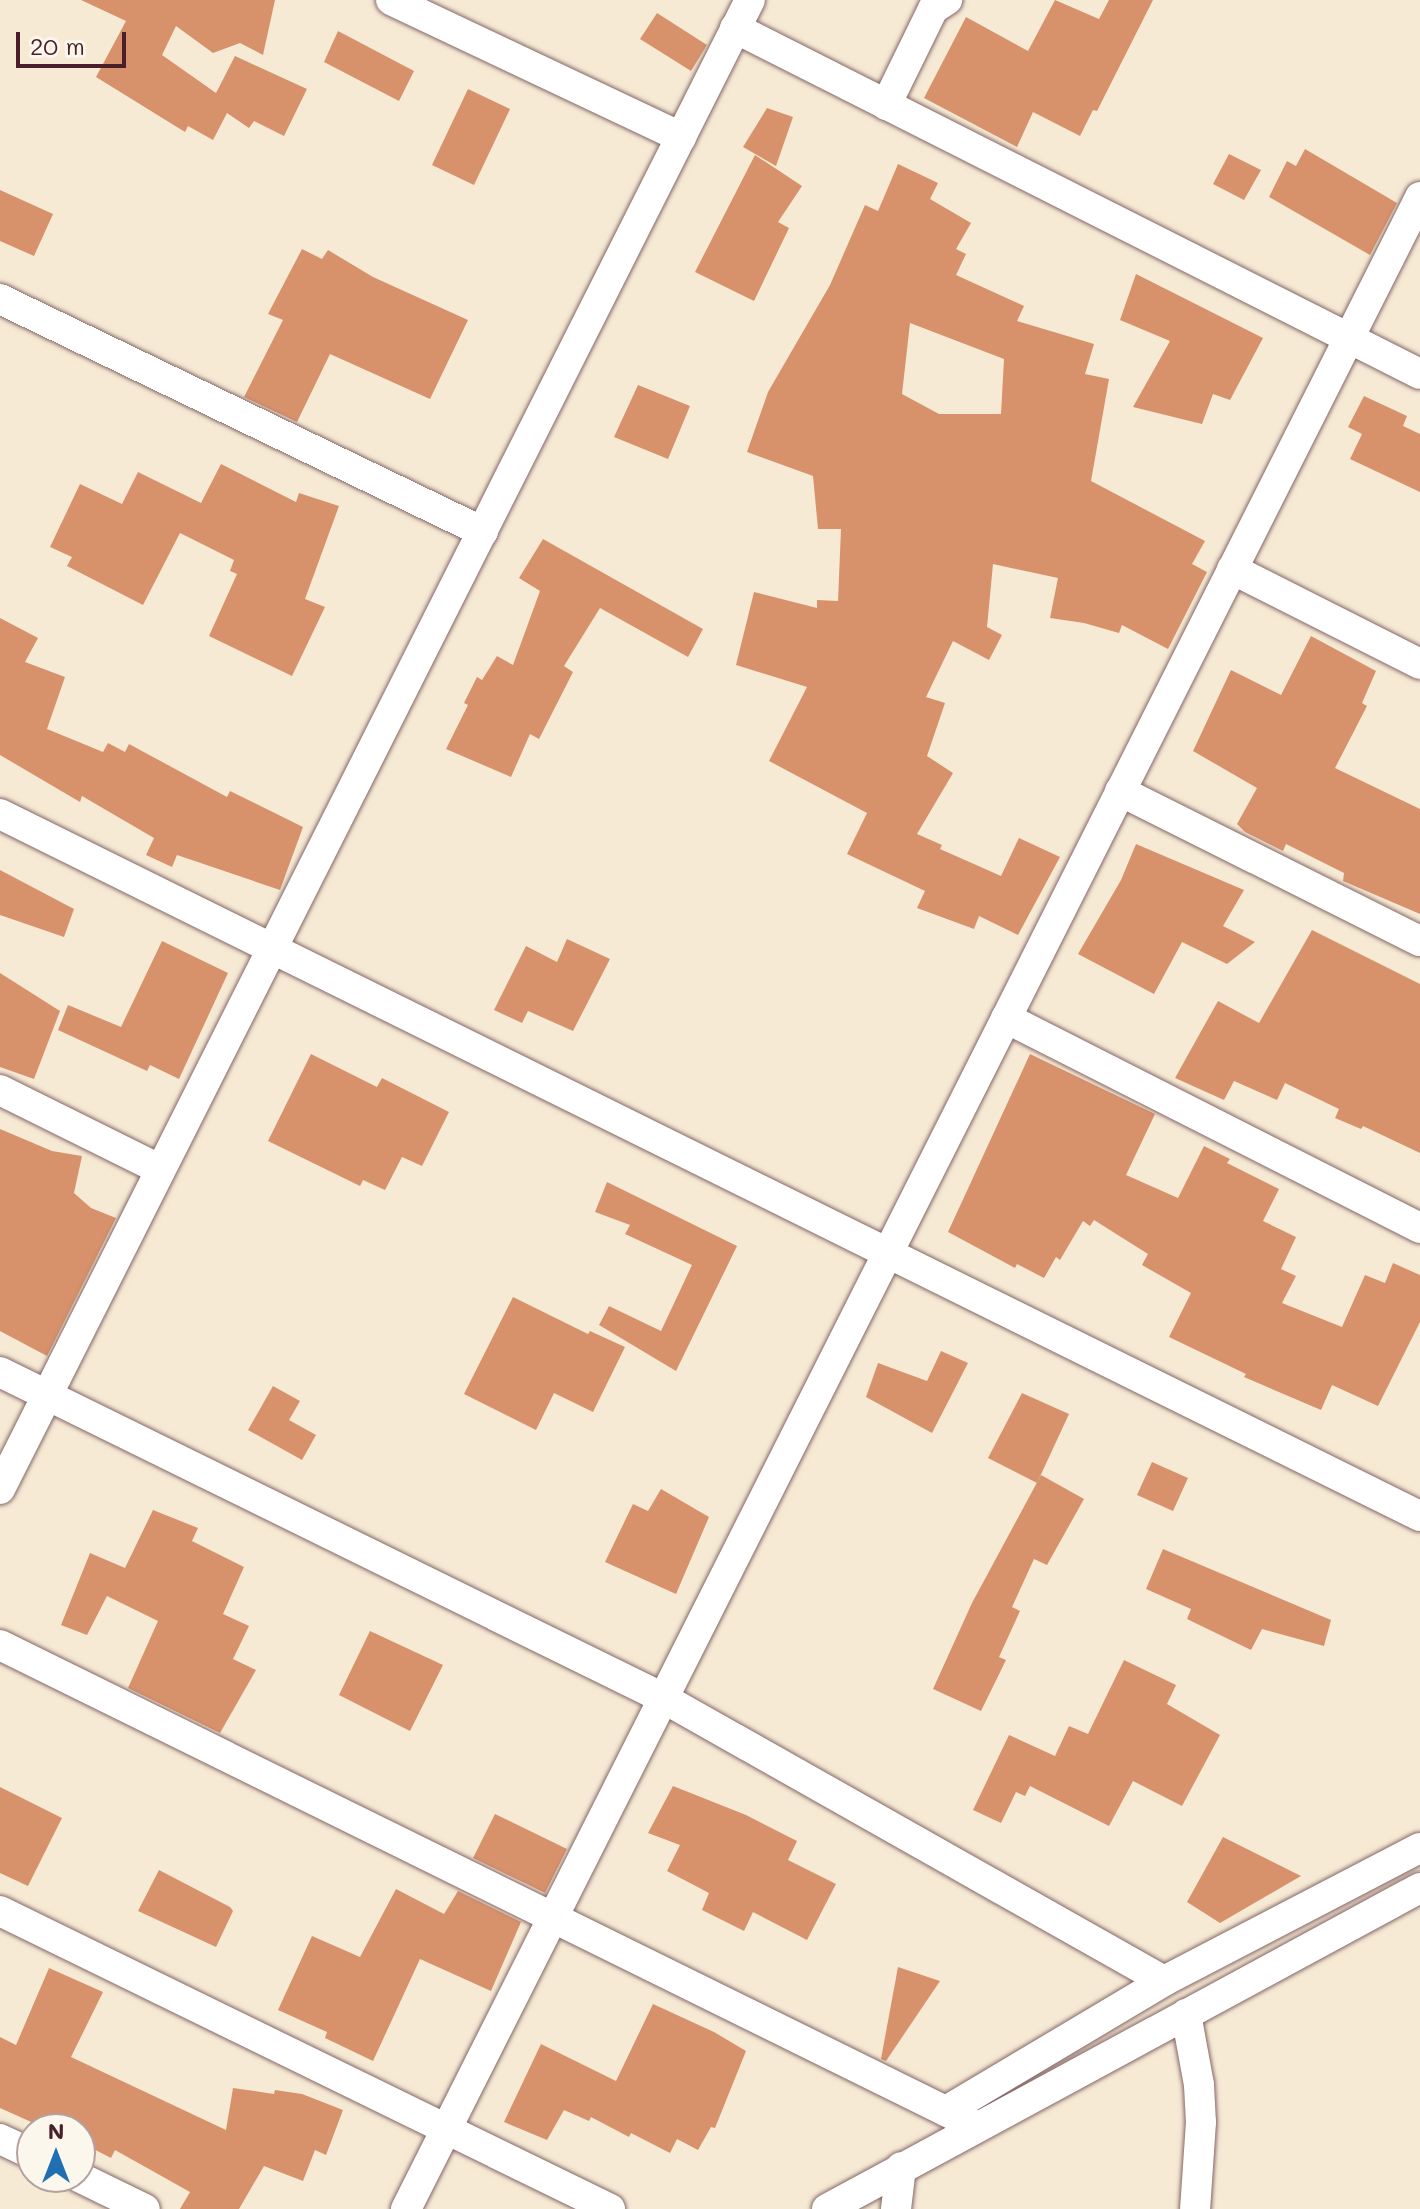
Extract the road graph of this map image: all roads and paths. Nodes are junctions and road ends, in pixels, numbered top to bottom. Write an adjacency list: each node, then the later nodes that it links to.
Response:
1 (391, 0): 6 (street)
2 (750, 0): 4 (street)
3 (947, 0): 5 (street)
4 (735, 28): 5 (street); 6 (street)
5 (886, 105): 9 (street)
6 (681, 137): 11 (street)
7 (1420, 197): 9 (street)
8 (0, 299): 11 (street)
9 (1349, 338): 10 (street); 12 (street)
10 (1420, 374)
11 (483, 532): 17 (street)
12 (1232, 569): 13 (street); 14 (street)
13 (1420, 664)
14 (1120, 791): 16 (street); 18 (street)
15 (0, 814): 17 (street)
16 (1420, 941)
17 (274, 950): 20 (street); 22 (street)
18 (1006, 1018): 21 (street); 22 (street)
19 (0, 1090): 20 (street)
20 (159, 1169): 24 (street)
21 (1420, 1228)
22 (888, 1253): 26 (street); 28 (street)
23 (0, 1372): 24 (street)
24 (45, 1394): 25 (street); 28 (street)
25 (0, 1489)
26 (1420, 1516)
27 (0, 1645): 32 (street)
28 (663, 1698): 32 (street); 35 (street)
29 (1420, 1848): 33 (street)
30 (1420, 1888): 34 (street)
31 (0, 1911): 38 (street)
32 (553, 1918): 37 (street); 38 (street)
33 (1248, 1936): 34 (street); 35 (street)
34 (1275, 1966): 36 (street)
35 (1164, 1981): 37 (street)
36 (1186, 2014): 39 (street); 47 (street)
37 (946, 2111): 39 (street)
38 (447, 2127): 43 (street); 44 (street)
39 (978, 2127): 40 (street)
40 (901, 2167): 45 (street); 46 (street)
41 (96, 2185): 42 (street)
42 (145, 2209)
43 (406, 2209)
44 (610, 2209)
45 (827, 2209)
46 (896, 2209)
47 (1195, 2209)

